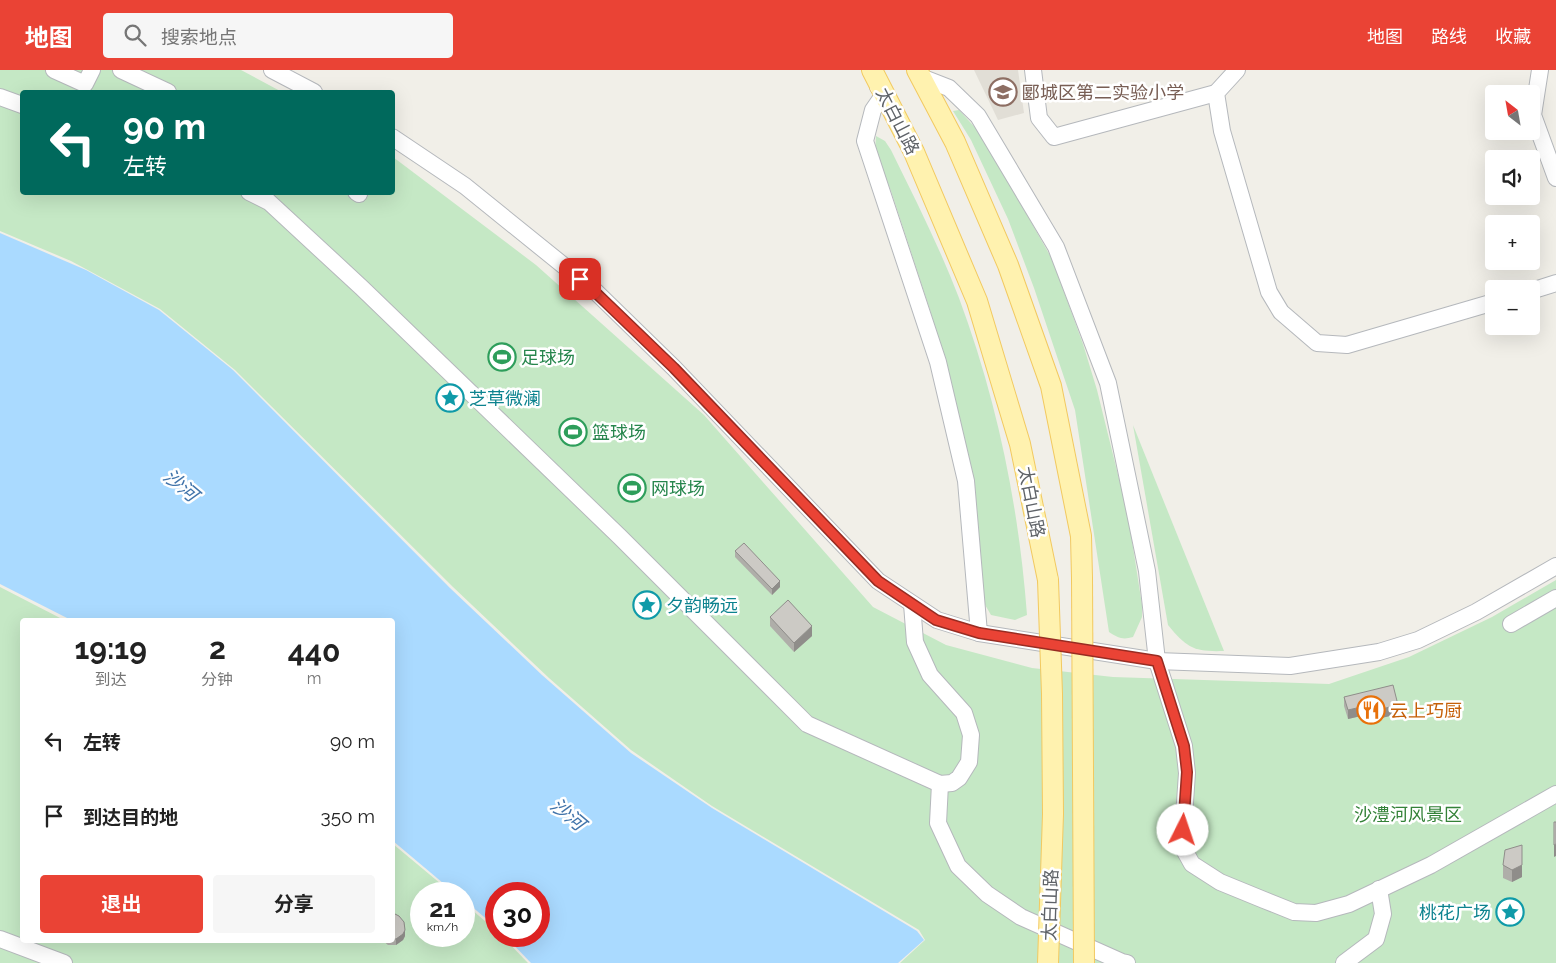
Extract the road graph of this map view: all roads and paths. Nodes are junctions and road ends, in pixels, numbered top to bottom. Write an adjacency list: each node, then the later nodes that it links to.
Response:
1 (54, 70): 2 (street)
2 (92, 70)
3 (121, 70): 11 (street)
4 (272, 70): 12 (street)
5 (864, 70): 14 (street)
6 (872, 70): 14 (main road, 太白山路)
7 (1033, 70): 13 (street)
8 (1236, 70): 13 (street)
9 (1540, 70): 18 (street)
10 (919, 72): 28 (street); 35 (main road, 太白山路, bridge)
11 (164, 90)
12 (310, 90)
13 (1216, 93): 22 (street)
14 (884, 94): 27 (street); 34 (main road, 太白山路, bridge)
15 (0, 97): 16 (street)
16 (20, 104)
17 (395, 139): 25 (street)
18 (1556, 178)
19 (255, 195): 29 (street)
20 (1556, 284): 21 (street)
21 (1540, 288)
22 (1485, 305)
23 (1556, 566): 28 (street)
24 (1556, 598): 26 (street)
25 (912, 604): 27 (street); 29 (street)
26 (1511, 624)
27 (979, 633): 28 (street)
28 (1157, 661): 31 (street)
29 (940, 784): 36 (street)
30 (1556, 794): 31 (street)
31 (1379, 889): 37 (street)
32 (0, 939): 33 (street)
33 (64, 963)
34 (1048, 963)
35 (1084, 963)
36 (1127, 963)
37 (1344, 963)

